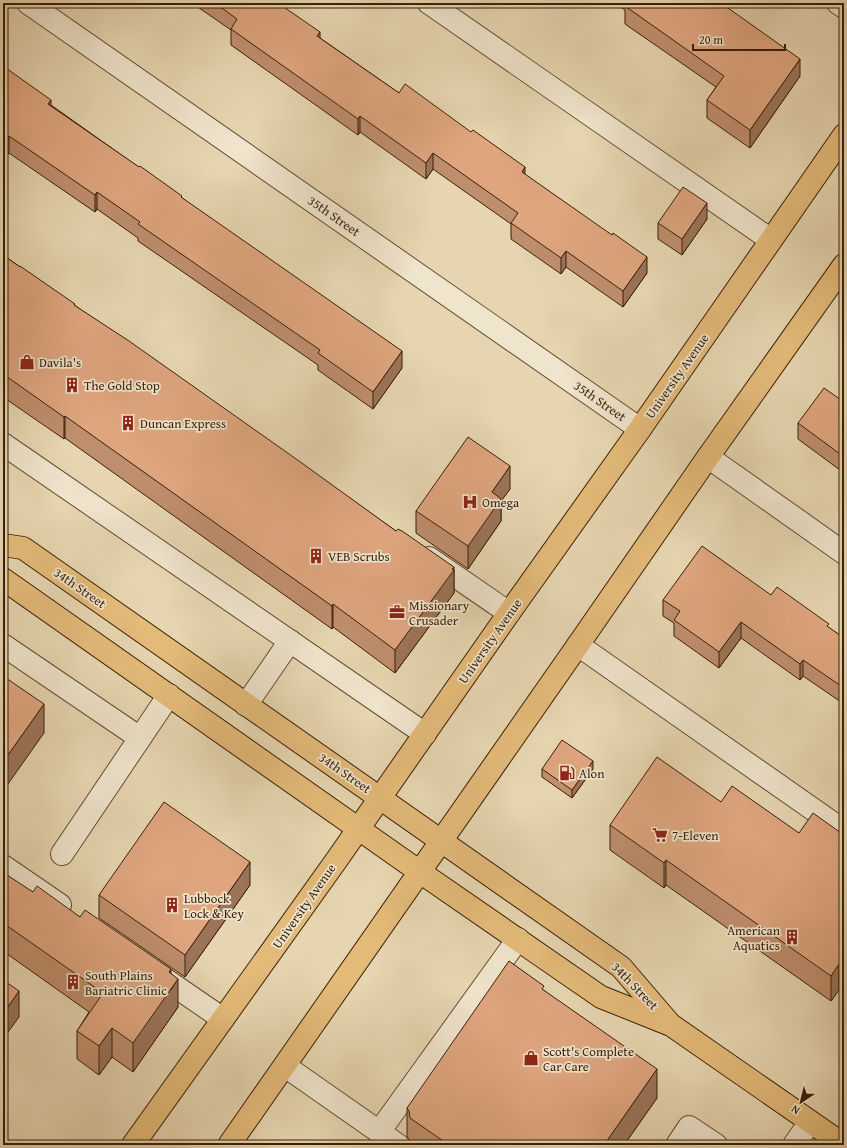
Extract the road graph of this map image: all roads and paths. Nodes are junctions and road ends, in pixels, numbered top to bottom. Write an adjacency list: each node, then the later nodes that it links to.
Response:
1 (28, 3): 8 (street, 35th Street)
2 (430, 3): 6 (street)
3 (838, 3): 4 (street)
4 (844, 7)
5 (844, 135): 6 (main road, University Avenue)
6 (771, 240): 8 (main road, University Avenue)
7 (841, 275): 10 (main road)
8 (640, 429): 15 (main road, University Avenue)
9 (3, 444): 16 (street)
10 (708, 457): 13 (street); 18 (main road)
11 (3, 545): 20 (main road, 34th Street)
12 (412, 546): 15 (street)
13 (844, 553)
14 (3, 578): 19 (main road, 34th Street)
15 (509, 614): 21 (main road, University Avenue)
16 (290, 641): 20 (street); 21 (street)
17 (3, 645): 22 (street)
18 (578, 645): 25 (street); 26 (main road)
19 (169, 695): 22 (street); 24 (main road, 34th Street)
20 (246, 705): 23 (main road, 34th Street)
21 (425, 734): 23 (main road, University Avenue)
22 (140, 738): 27 (street)
23 (380, 798): 24 (main road, University Avenue); 26 (main road, 34th Street)
24 (359, 828): 29 (main road, 34th Street); 33 (main road, University Avenue)
25 (844, 831)
26 (441, 842): 29 (main road); 34 (main road, 34th Street)
27 (62, 854)
28 (3, 866): 30 (street)
29 (420, 872): 31 (main road, 34th Street); 35 (main road)
30 (74, 915)
31 (518, 939): 34 (main road, 34th Street); 37 (street)
32 (138, 960): 33 (street)
33 (223, 1019): 38 (main road, University Avenue)
34 (671, 1025): 36 (main road, 34th Street)
35 (285, 1066): 37 (street); 39 (main road)
36 (810, 1122): 43 (street); 44 (main road, 34th Street)
37 (379, 1132): 40 (street)
38 (133, 1145)
39 (229, 1145)
40 (398, 1145)
41 (677, 1145): 42 (street)
42 (716, 1145)
43 (794, 1145)
44 (844, 1145)

